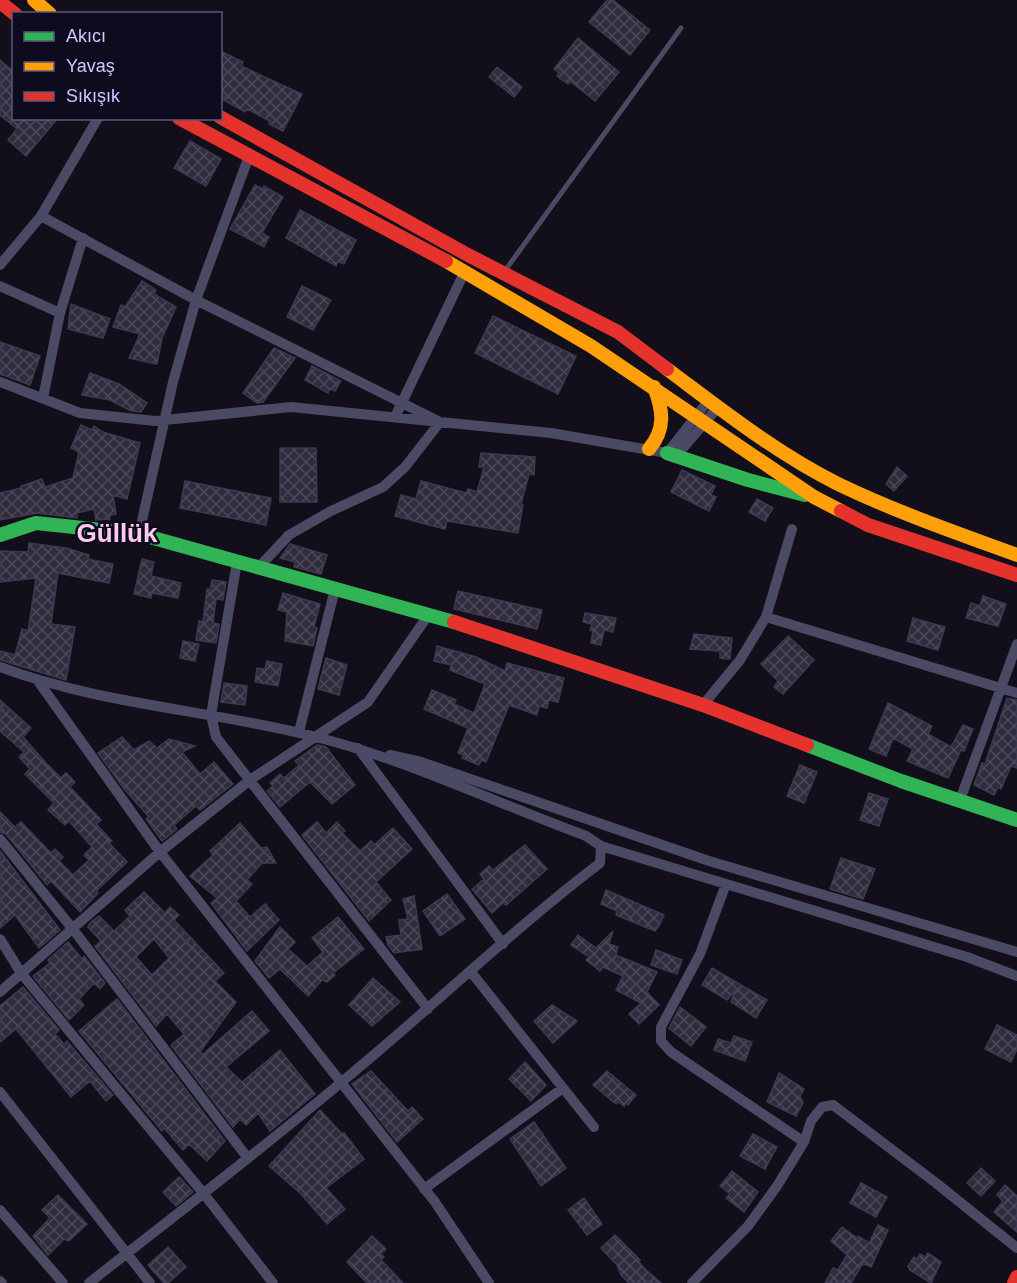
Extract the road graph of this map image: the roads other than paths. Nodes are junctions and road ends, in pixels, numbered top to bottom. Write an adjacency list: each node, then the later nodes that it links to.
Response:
1 (34, 0): 4 (street)
2 (0, 2): 3 (street)
3 (12, 12)
4 (48, 12)
5 (681, 28): 14 (lane)
6 (222, 118): 14 (street)
7 (97, 120): 10 (street)
8 (183, 120): 9 (street)
9 (249, 156): 13 (street); 16 (street)
10 (41, 216): 11 (street); 12 (street)
11 (83, 238): 16 (street); 17 (street)
12 (0, 265)
13 (465, 271): 19 (street); 21 (street)
14 (503, 273): 22 (street)
15 (0, 286): 17 (street)
16 (196, 300): 21 (street); 25 (street)
17 (60, 313): 20 (street)
18 (0, 382): 20 (street)
19 (654, 387): 24 (street); 27 (street)
20 (43, 399): 25 (street)
21 (404, 403): 23 (street); 26 (street)
22 (713, 404): 24 (street); 33 (street)
23 (395, 417): 25 (street); 26 (street)
24 (702, 419): 28 (street); 29 (street)
25 (165, 420): 31 (street)
26 (440, 422): 27 (street); 35 (street)
27 (649, 449): 28 (street)
28 (667, 453): 29 (street)
29 (814, 497): 36 (street)
30 (792, 530): 39 (street)
31 (139, 534): 32 (street); 34 (street)
32 (0, 535)
33 (1017, 555)
34 (237, 562): 35 (street); 46 (street)
35 (258, 568): 37 (street)
36 (1017, 575)
37 (335, 589): 38 (street); 47 (street)
38 (429, 615): 45 (street); 48 (street)
39 (766, 617): 43 (street); 45 (street)
40 (1017, 644): 43 (street)
41 (0, 667): 42 (street)
42 (38, 681): 46 (street); 55 (street)
43 (1003, 688): 44 (street); 51 (street)
44 (1017, 693)
45 (703, 705): 51 (street)
46 (211, 715): 47 (street); 50 (street)
47 (298, 732): 48 (street)
48 (315, 736): 49 (street); 50 (street)
49 (357, 748): 54 (street); 59 (street); 60 (street)
50 (250, 780): 55 (street); 65 (street)
51 (960, 800): 52 (street)
52 (1017, 820)
53 (0, 839): 57 (street)
54 (601, 846): 56 (street); 59 (street)
55 (160, 852): 57 (street); 66 (street)
56 (726, 884): 63 (street); 70 (street)
57 (72, 928): 62 (street); 71 (street)
58 (0, 939): 62 (street)
59 (502, 944): 61 (street)
60 (1017, 952)
61 (471, 972): 65 (street); 67 (street)
62 (21, 973): 64 (street); 73 (street)
63 (1017, 976)
64 (0, 992)
65 (428, 1009): 66 (street)
66 (342, 1082): 71 (street); 72 (street)
67 (563, 1088): 69 (street); 72 (street)
68 (0, 1092): 76 (street)
69 (594, 1127)
70 (804, 1142): 75 (street); 83 (street)
71 (247, 1157): 73 (street)
72 (424, 1189): 82 (street)
73 (204, 1194): 76 (street); 81 (street)
74 (0, 1210): 78 (street)
75 (1017, 1248)
76 (125, 1254): 79 (street); 80 (street)
77 (1017, 1277): 84 (street)
78 (63, 1283)
79 (89, 1283)
80 (150, 1283)
81 (273, 1283)
82 (489, 1283)
83 (692, 1283)
84 (1014, 1283)

